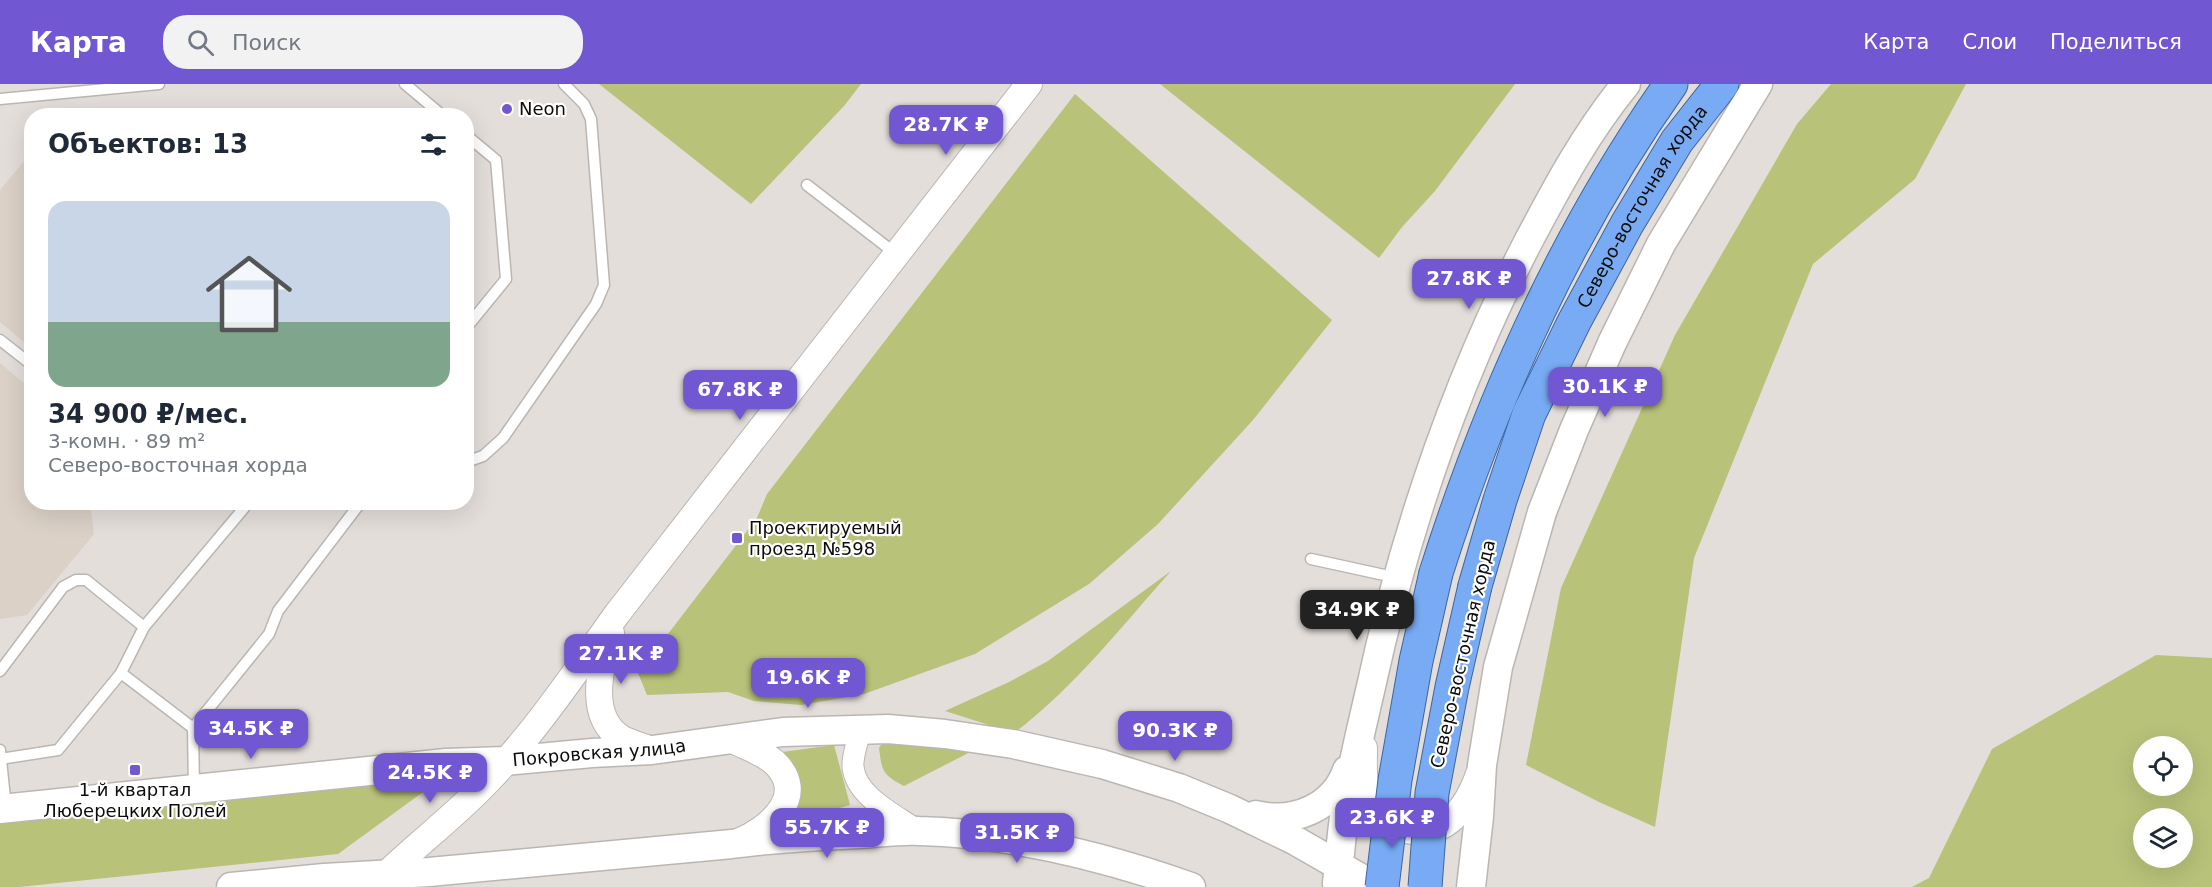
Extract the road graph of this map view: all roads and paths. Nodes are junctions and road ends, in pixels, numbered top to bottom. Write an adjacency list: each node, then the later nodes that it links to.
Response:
1 (159, 84): 9 (lane)
2 (405, 84): 10 (lane)
3 (564, 84): 17 (lane)
4 (1029, 84): 13 (street)
5 (1626, 84): 21 (main road)
6 (1671, 84): 45 (highway, bridge)
7 (1722, 84): 46 (highway, Северо-восточная хорда, bridge)
8 (1758, 84): 33 (main road)
9 (0, 99)
10 (434, 108)
11 (474, 142): 14 (lane)
12 (807, 185): 13 (lane)
13 (897, 254): 22 (street)
14 (474, 318)
15 (0, 340): 16 (lane)
16 (24, 359)
17 (474, 459)
18 (242, 510): 23 (lane)
19 (356, 510): 27 (lane)
20 (1311, 560): 21 (lane)
21 (1398, 578): 26 (main road)
22 (617, 614): 30 (street); 32 (street)
23 (144, 627): 24 (lane); 25 (lane)
24 (0, 671)
25 (121, 673): 27 (lane); 31 (lane)
26 (1364, 717): 33 (street); 36 (main road); 39 (main road)
27 (192, 728): 34 (lane)
28 (860, 730): 29 (main road, Покровская улица); 36 (main road, Покровская улица); 37 (street)
29 (733, 740): 30 (main road, Покровская улица); 38 (street)
30 (652, 750): 32 (main road, Покровская улица)
31 (0, 756): 35 (lane)
32 (505, 762): 34 (main road, Покровская улица); 40 (street)
33 (1482, 765): 47 (main road)
34 (194, 789): 35 (main road, Покровская улица)
35 (3, 809)
36 (1230, 809): 39 (main road)
37 (918, 831): 38 (main road); 43 (main road)
38 (732, 844): 40 (main road)
39 (1338, 876): 44 (main road)
40 (380, 881): 41 (main road)
41 (285, 885): 42 (main road)
42 (236, 887)
43 (1191, 887)
44 (1376, 887)
45 (1382, 887)
46 (1425, 887)
47 (1471, 887)

